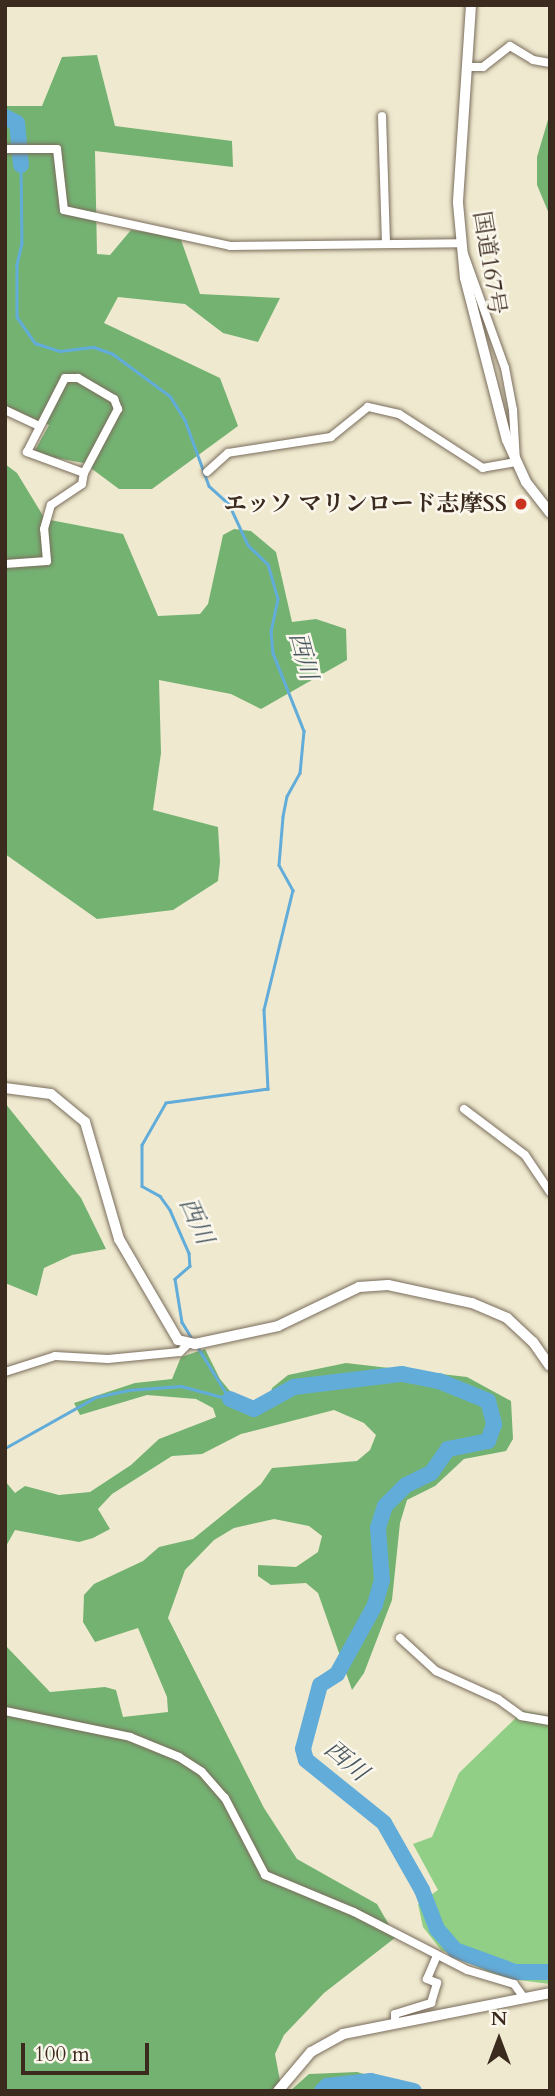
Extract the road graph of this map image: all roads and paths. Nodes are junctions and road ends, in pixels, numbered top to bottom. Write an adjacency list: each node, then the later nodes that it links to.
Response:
1 (471, 5): 3 (street, 国道167号)
2 (550, 63): 3 (street)
3 (467, 67): 7 (street, 国道167号)
4 (382, 116): 6 (street)
5 (10, 149): 6 (street)
6 (386, 243): 7 (street)
7 (460, 243): 10 (street, 国道167号)
8 (5, 410): 9 (street)
9 (37, 425): 12 (street); 12 (street)
10 (516, 463): 11 (street); 13 (street, 国道167号)
11 (207, 472)
12 (84, 473): 14 (street)
13 (550, 513)
14 (5, 564)
15 (5, 1088): 18 (street)
16 (464, 1110): 17 (street)
17 (550, 1192)
18 (188, 1344): 19 (street); 20 (street)
19 (550, 1366)
20 (5, 1372)
21 (400, 1638): 23 (street)
22 (5, 1711): 24 (street)
23 (550, 1721)
24 (437, 1956): 26 (street); 27 (street)
25 (550, 1993): 26 (street)
26 (524, 1998): 27 (street)
27 (395, 2022): 28 (street)
28 (278, 2091)

